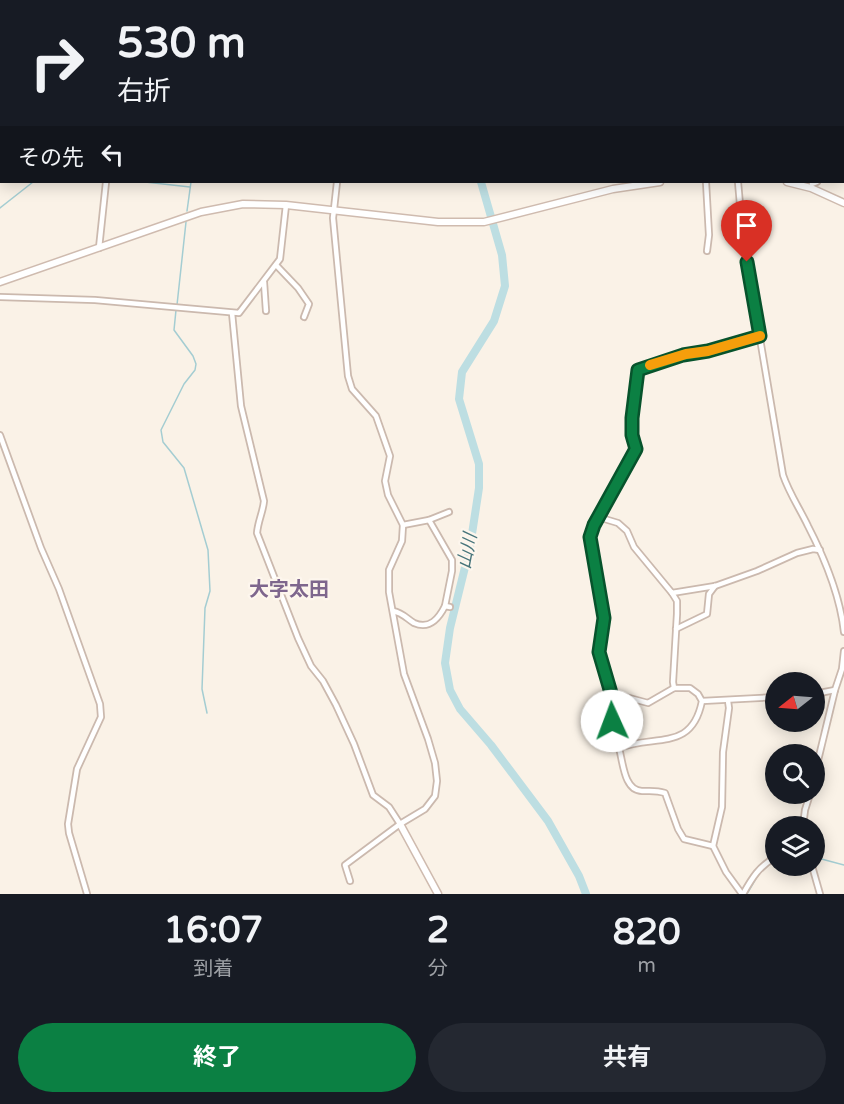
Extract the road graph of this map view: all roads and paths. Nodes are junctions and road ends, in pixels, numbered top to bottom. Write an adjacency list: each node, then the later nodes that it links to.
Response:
1 (106, 183): 10 (street)
2 (337, 183): 9 (street)
3 (642, 183): 9 (street)
4 (706, 183): 11 (street)
5 (738, 183): 19 (street)
6 (813, 184): 7 (street)
7 (844, 203)
8 (286, 204): 9 (street); 10 (street); 12 (street)
9 (334, 210): 24 (street)
10 (99, 248): 13 (street)
11 (707, 252)
12 (276, 266): 14 (street); 18 (street)
13 (0, 282)
14 (264, 282): 16 (street); 17 (street)
15 (0, 297): 17 (street)
16 (266, 311)
17 (232, 313): 41 (street)
18 (304, 317)
19 (760, 336): 22 (street); 25 (street)
20 (0, 435): 46 (street)
21 (449, 512): 23 (street)
22 (598, 517): 27 (street); 35 (street)
23 (429, 520): 24 (street); 28 (street)
24 (403, 525): 28 (street)
25 (820, 550): 26 (street); 30 (street)
26 (715, 586): 27 (street); 29 (street)
27 (672, 593): 29 (street)
28 (393, 611): 41 (street)
29 (676, 629): 32 (street)
30 (844, 632)
31 (844, 651): 33 (street)
32 (674, 688): 35 (street); 37 (street)
33 (834, 690): 34 (street); 39 (street)
34 (825, 692)
35 (611, 693): 40 (street)
36 (765, 698): 38 (street)
37 (702, 701): 38 (street); 40 (street)
38 (728, 701): 42 (street)
39 (822, 744)
40 (619, 748): 42 (street)
41 (400, 824): 45 (street); 47 (street)
42 (713, 846): 48 (street)
43 (765, 864): 48 (street)
44 (815, 876): 49 (street)
45 (350, 881)
46 (87, 894)
47 (438, 894)
48 (742, 894)
49 (820, 894)

